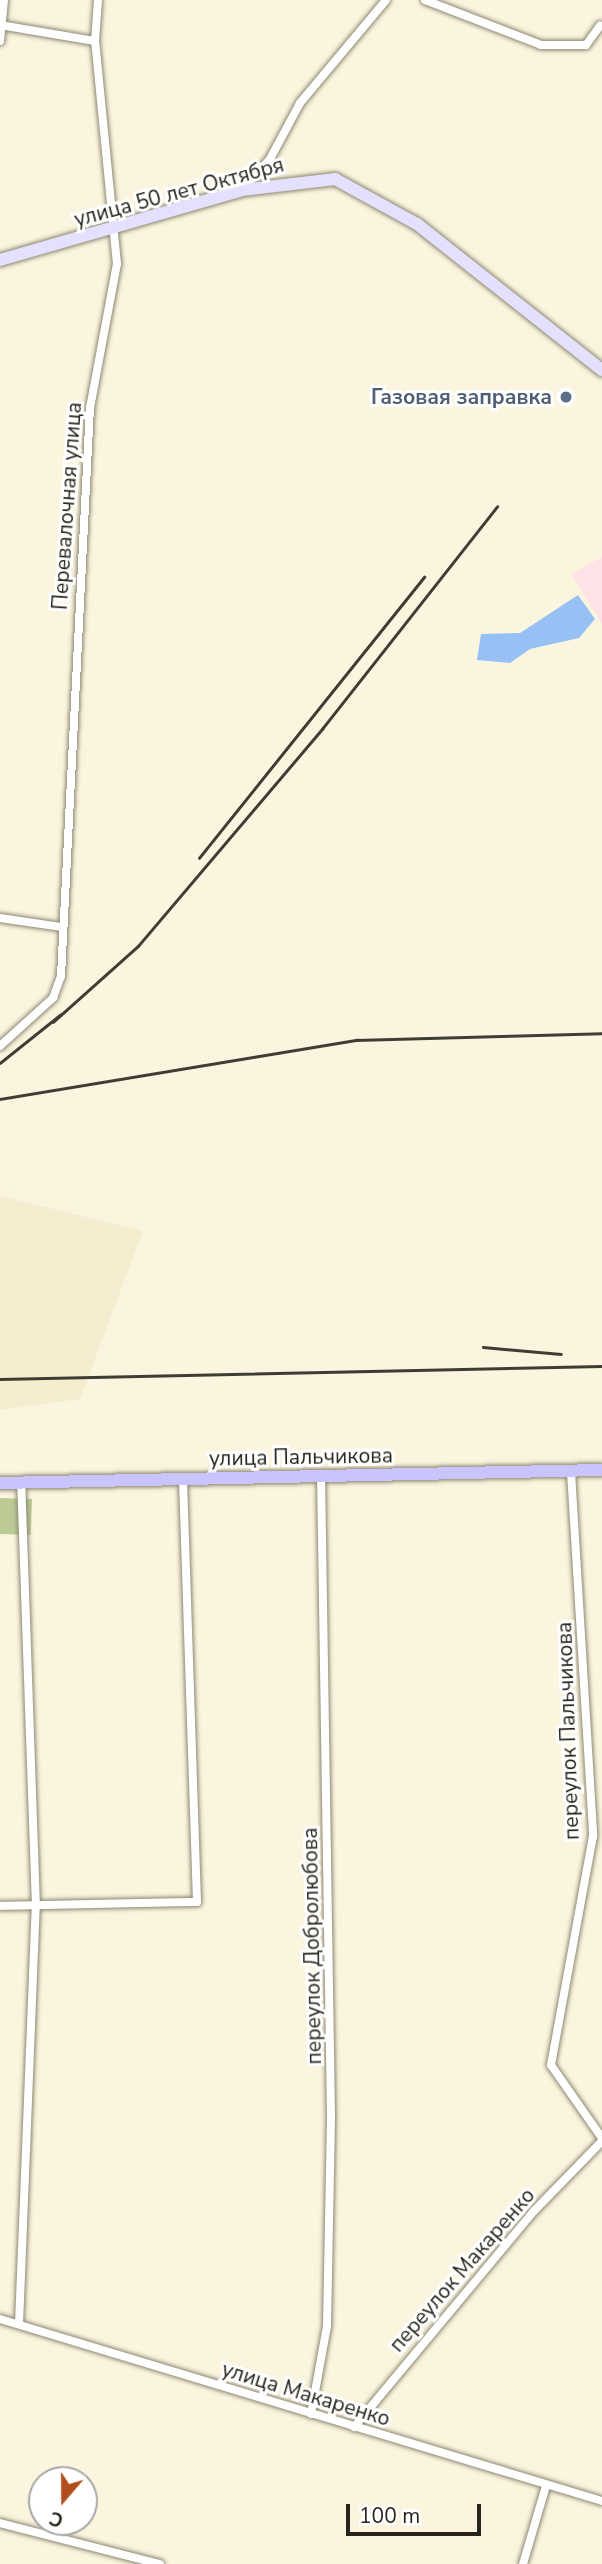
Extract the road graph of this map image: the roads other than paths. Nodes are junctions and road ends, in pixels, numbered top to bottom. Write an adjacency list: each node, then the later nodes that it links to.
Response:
1 (4, 0): 5 (street)
2 (98, 0): 8 (street, Перевалочная улица)
3 (386, 0): 9 (street)
4 (425, 0): 6 (street)
5 (1, 25): 7 (street); 8 (street)
6 (600, 26)
7 (0, 41)
8 (94, 41): 10 (street, Перевалочная улица)
9 (242, 190): 10 (main road, улица 50 лет Октября); 12 (main road, улица 50 лет Октября)
10 (117, 229): 11 (main road, улица 50 лет Октября); 14 (street, Перевалочная улица)
11 (0, 260)
12 (602, 370)
13 (0, 918): 14 (street)
14 (62, 927): 15 (street, Перевалочная улица)
15 (0, 1046)
16 (602, 1470): 17 (main road, улица Пальчикова)
17 (571, 1472): 18 (main road, улица Пальчикова); 24 (street, переулок Пальчикова)
18 (320, 1476): 19 (main road, улица Пальчикова); 27 (street, переулок Добролюбова)
19 (183, 1479): 20 (main road, улица Пальчикова); 23 (street)
20 (22, 1482): 21 (main road, улица Пальчикова); 23 (street)
21 (0, 1483)
22 (0, 1906): 23 (street)
23 (36, 1907): 26 (street)
24 (602, 2140): 28 (street, переулок Макаренко)
25 (0, 2319): 26 (street, улица Макаренко)
26 (19, 2324): 27 (street, улица Макаренко)
27 (311, 2414): 28 (street, улица Макаренко)
28 (354, 2427): 29 (street, улица Макаренко)
29 (546, 2486): 30 (street, улица Макаренко); 33 (street)
30 (602, 2501)
31 (0, 2523): 32 (street)
32 (160, 2564)
33 (523, 2564)

